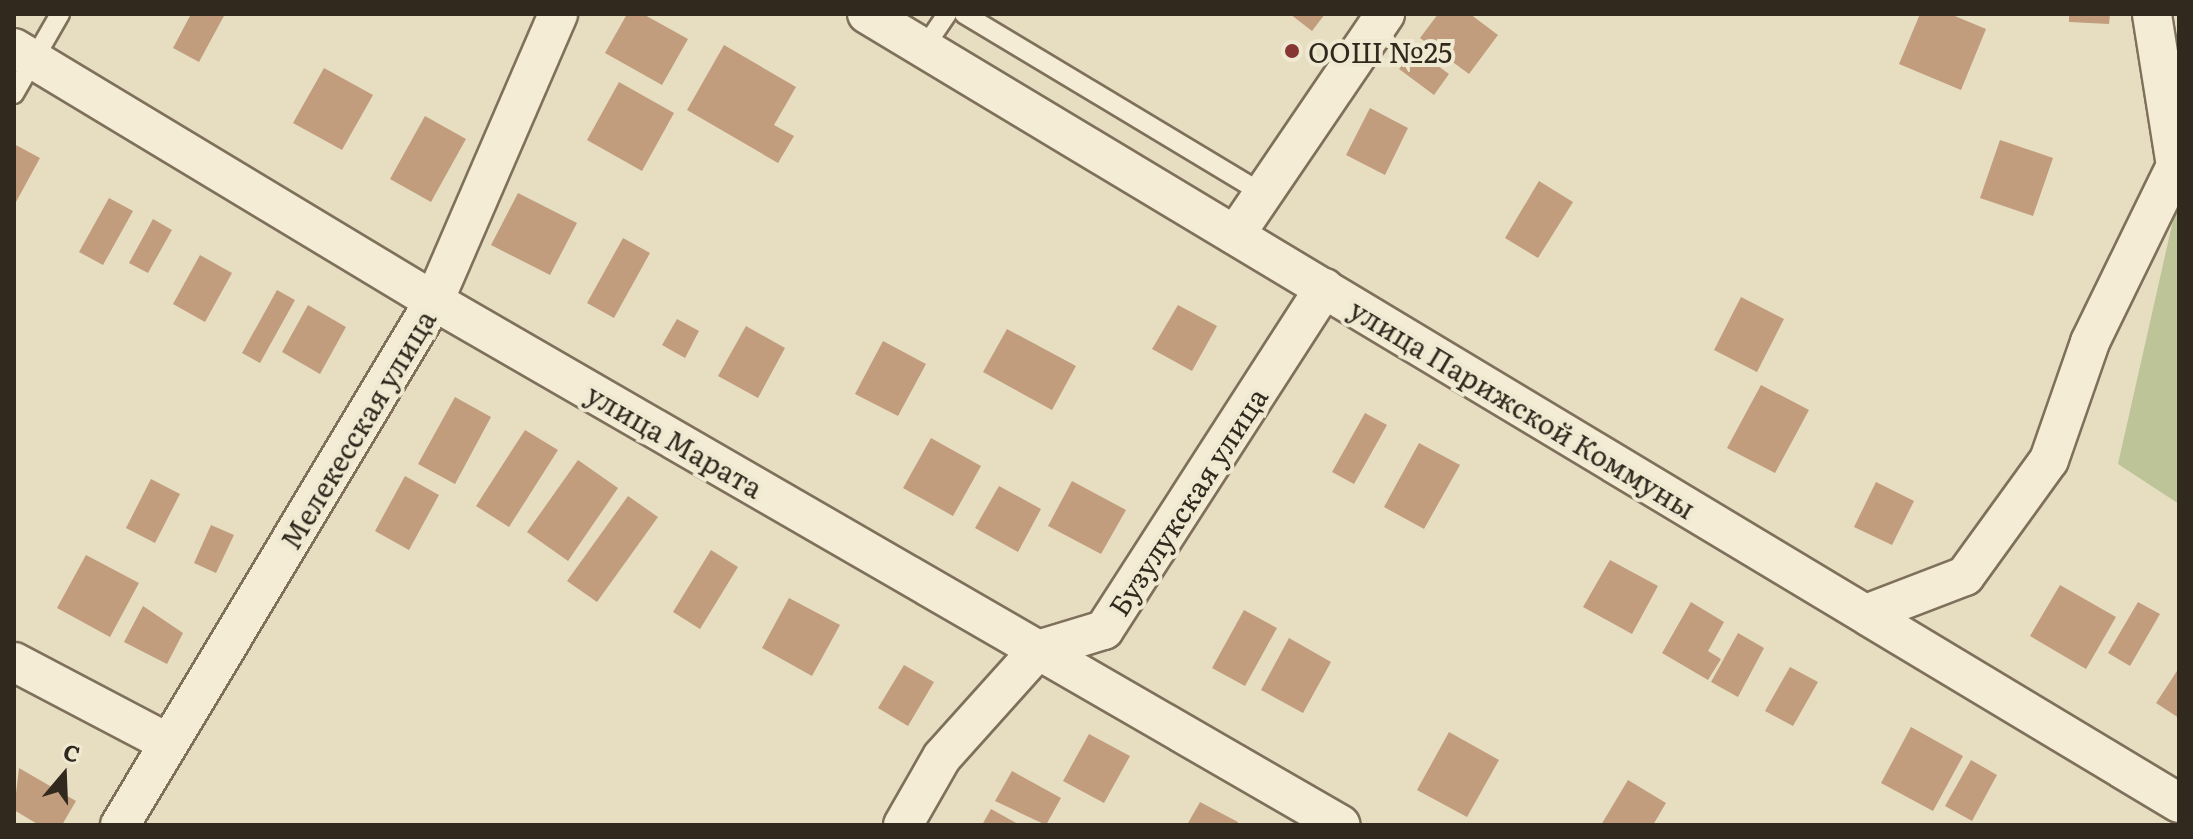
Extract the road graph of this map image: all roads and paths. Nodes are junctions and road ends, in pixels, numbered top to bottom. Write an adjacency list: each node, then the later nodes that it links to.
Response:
1 (60, 14): 9 (lane)
2 (558, 14): 14 (street, Мелекесская улица)
3 (867, 14): 8 (street, улица Парижской Коммуны)
4 (947, 14): 8 (lane)
5 (964, 14): 11 (lane)
6 (1385, 14): 11 (street)
7 (2152, 14): 15 (street)
8 (924, 48): 12 (street, улица Парижской Коммуны)
9 (25, 54): 10 (lane); 14 (street, улица Марата)
10 (14, 94)
11 (1263, 194): 12 (street)
12 (1235, 235): 13 (street, улица Парижской Коммуны)
13 (1324, 288): 15 (street, улица Парижской Коммуны); 16 (street, Бузулукская улица)
14 (434, 301): 16 (street, улица Марата); 18 (street, Мелекесская улица)
15 (1866, 614): 19 (street, улица Парижской Коммуны)
16 (1038, 650): 21 (street); 22 (street, улица Марата)
17 (14, 662): 18 (street)
18 (168, 743): 20 (street, Мелекесская улица)
19 (2179, 803)
20 (120, 825)
21 (903, 825)
22 (1341, 825)

